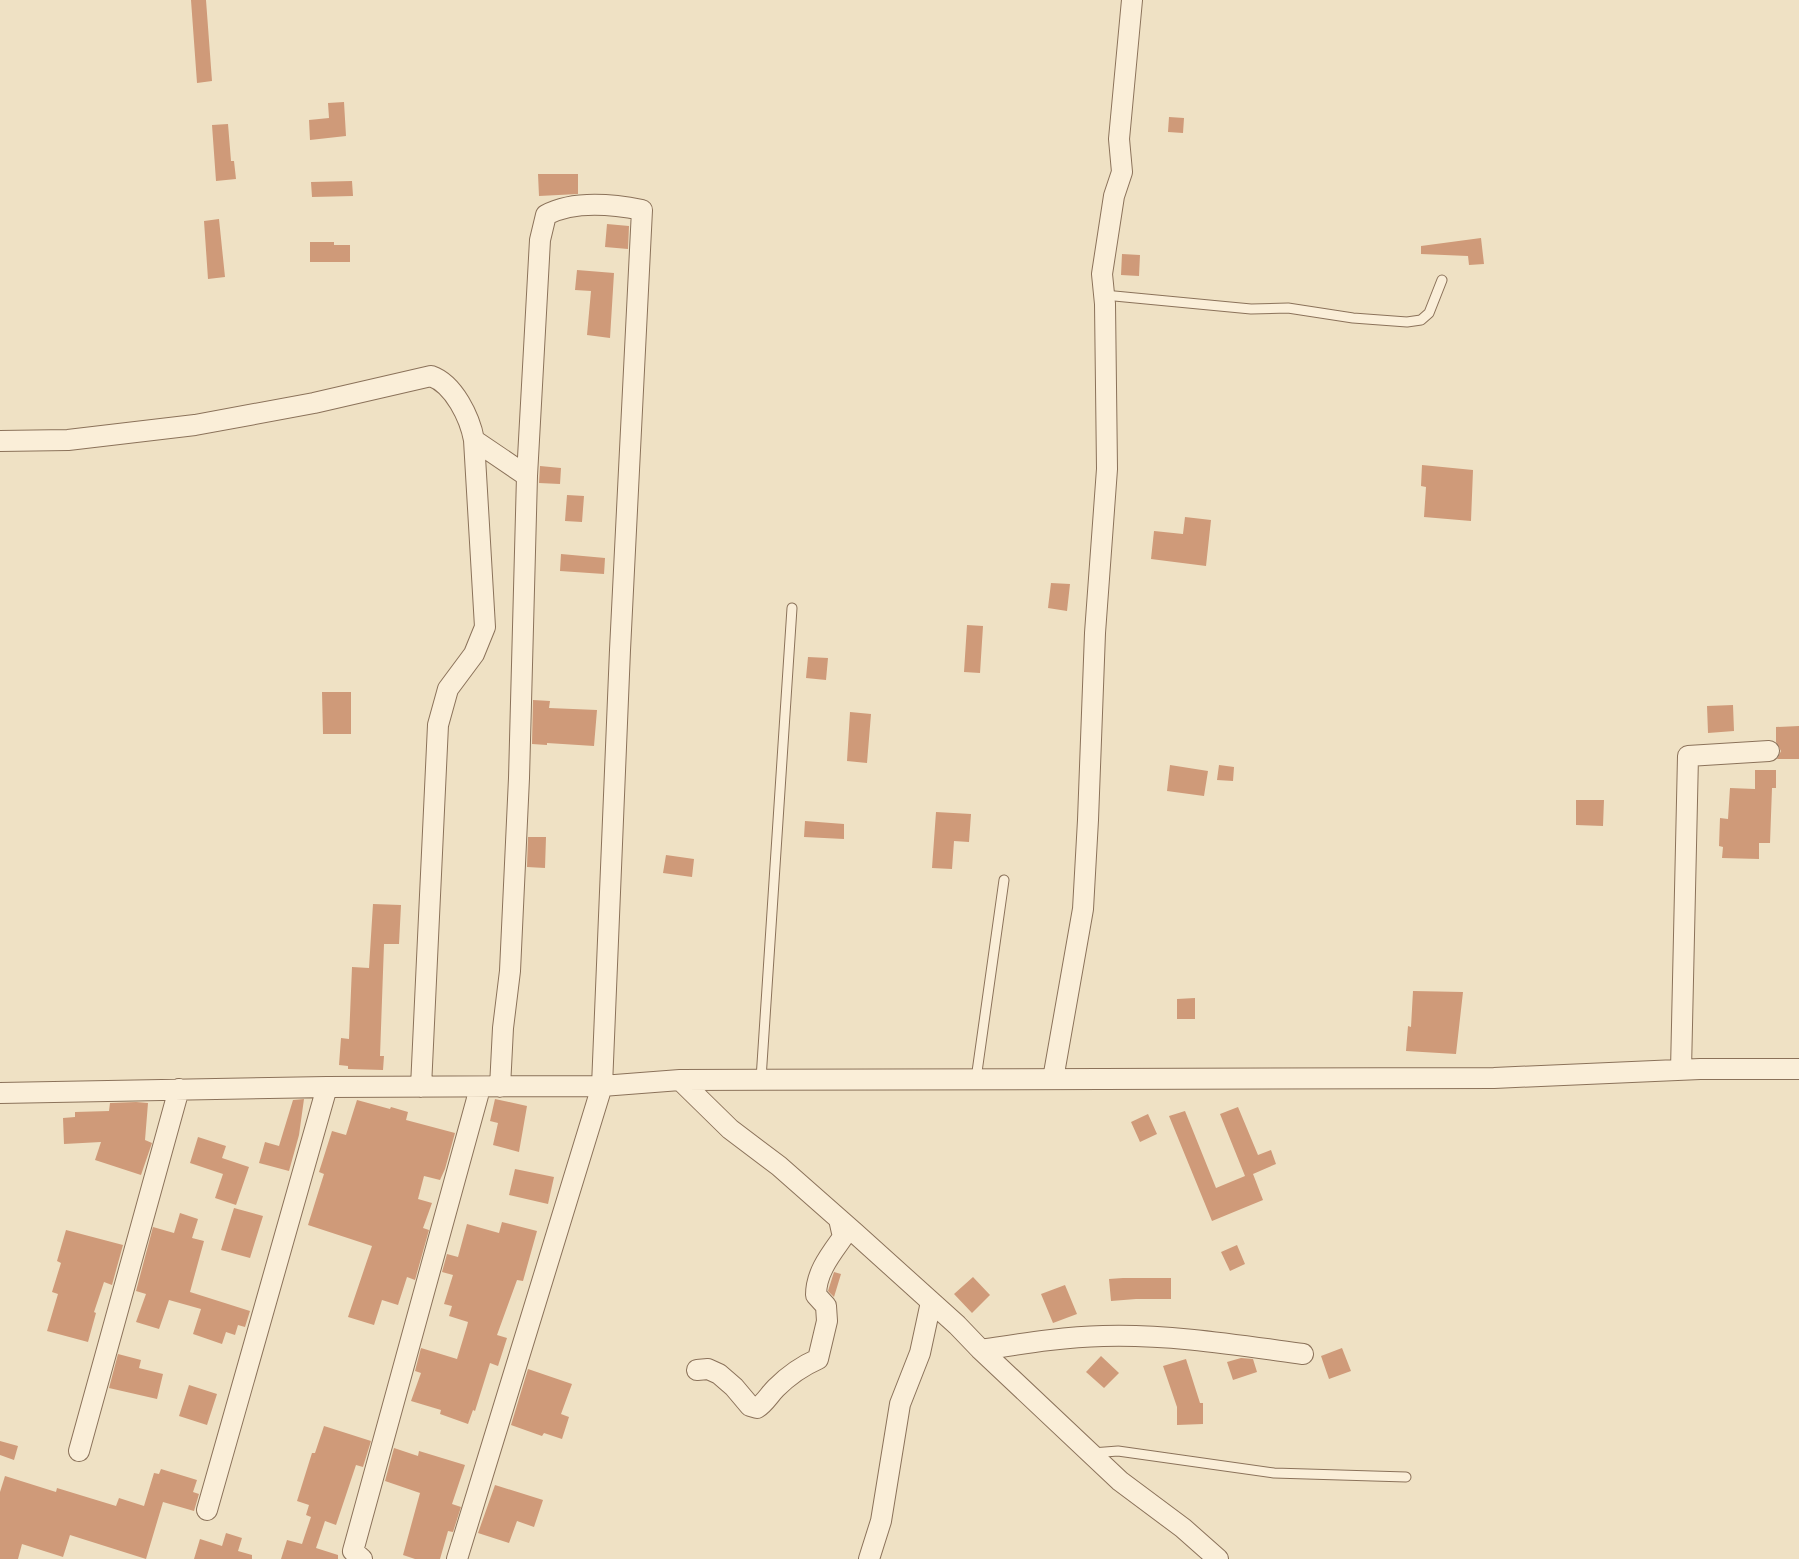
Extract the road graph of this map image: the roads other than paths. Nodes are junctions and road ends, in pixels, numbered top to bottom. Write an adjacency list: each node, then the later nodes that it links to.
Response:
1 (1132, 0): 3 (street)
2 (1442, 280): 3 (lane)
3 (1104, 295): 14 (street)
4 (474, 440): 5 (street); 6 (street); 18 (street)
5 (0, 441)
6 (527, 476): 16 (street); 19 (street)
7 (792, 608): 13 (lane)
8 (1769, 751): 11 (street)
9 (1004, 880): 12 (lane)
10 (1799, 1069): 11 (street)
11 (1681, 1070): 14 (street)
12 (976, 1078): 13 (street); 14 (street)
13 (761, 1079): 15 (street)
14 (1053, 1079)
15 (680, 1080): 16 (street); 23 (street)
16 (602, 1086): 19 (street); 33 (street)
17 (327, 1087): 18 (street); 21 (street); 31 (street)
18 (421, 1087): 20 (street)
19 (500, 1087): 20 (street)
20 (480, 1088): 32 (street)
21 (179, 1089): 22 (street); 28 (street)
22 (0, 1093)
23 (838, 1219): 24 (street); 27 (street)
24 (931, 1302): 25 (street); 34 (street)
25 (981, 1350): 26 (street); 29 (street)
26 (1303, 1354)
27 (697, 1370)
28 (79, 1451)
29 (1092, 1453): 30 (lane); 35 (street)
30 (1406, 1477)
31 (207, 1510)
32 (362, 1559)
33 (457, 1559)
34 (868, 1559)
35 (1218, 1559)

